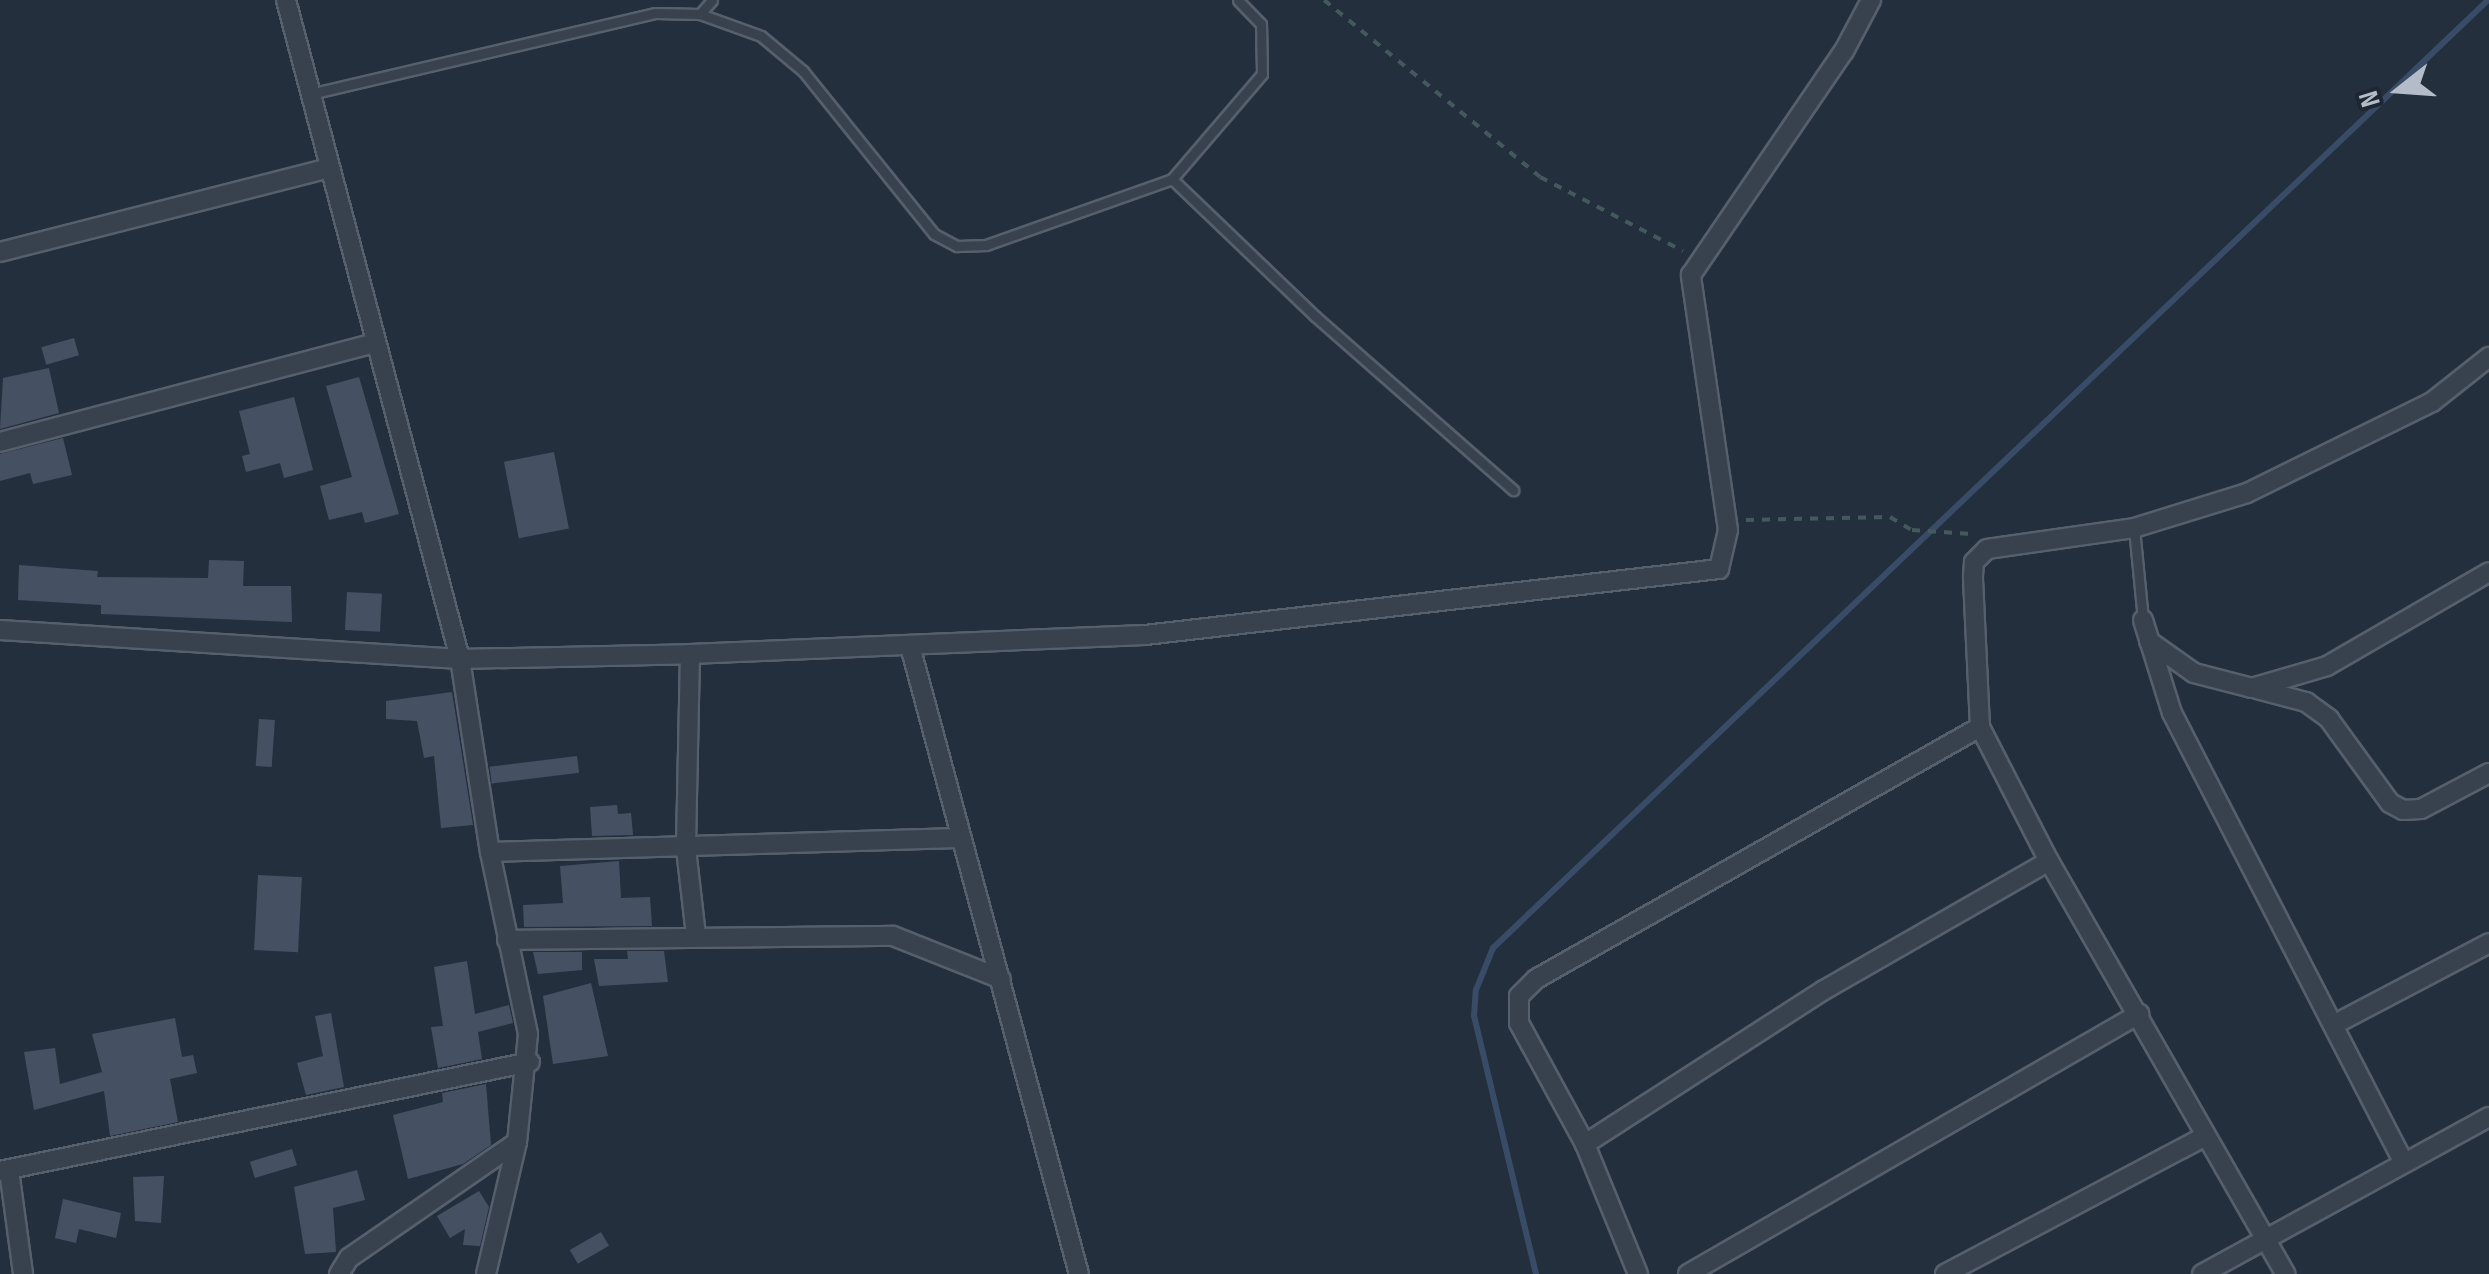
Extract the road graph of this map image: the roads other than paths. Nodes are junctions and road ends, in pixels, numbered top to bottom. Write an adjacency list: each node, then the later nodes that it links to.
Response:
1 (286, 0): 6 (street)
2 (712, 0): 5 (lane)
3 (1238, 0): 8 (lane)
4 (1871, 0): 19 (street)
5 (700, 14): 6 (lane); 8 (lane)
6 (310, 94): 7 (street)
7 (329, 168): 9 (street); 10 (street)
8 (1172, 178): 13 (lane)
9 (0, 252)
10 (374, 343): 12 (street); 21 (street)
11 (2489, 357): 14 (street)
12 (0, 442)
13 (1513, 490)
14 (2134, 528): 16 (lane); 23 (street)
15 (2489, 572): 22 (street)
16 (2143, 620): 18 (street)
17 (0, 630): 21 (street)
18 (2149, 641): 22 (street); 34 (street)
19 (910, 646): 20 (street); 25 (street)
20 (690, 654): 21 (street); 26 (street)
21 (460, 658): 27 (street)
22 (2252, 688): 24 (street)
23 (1980, 727): 28 (street); 39 (street)
24 (2489, 773)
25 (958, 838): 26 (street); 32 (street)
26 (686, 849): 27 (street); 29 (street)
27 (490, 852): 30 (street)
28 (2049, 861): 33 (street); 39 (street)
29 (696, 935): 30 (street); 32 (street)
30 (507, 940): 35 (street)
31 (2489, 943): 34 (street)
32 (1002, 979): 46 (street)
33 (2138, 1014): 37 (street); 48 (street)
34 (2336, 1024): 40 (street)
35 (530, 1062): 38 (street); 41 (street)
36 (2489, 1116): 40 (street)
37 (2206, 1136): 42 (street); 49 (street)
38 (517, 1142): 44 (street); 45 (street)
39 (1584, 1144): 47 (street)
40 (2404, 1163): 42 (street)
41 (4, 1170): 43 (street)
42 (2269, 1238): 50 (street); 51 (street)
43 (23, 1274)
44 (339, 1274)
45 (486, 1274)
46 (1079, 1274)
47 (1638, 1274)
48 (1688, 1274)
49 (1944, 1274)
50 (2202, 1274)
51 (2286, 1274)

